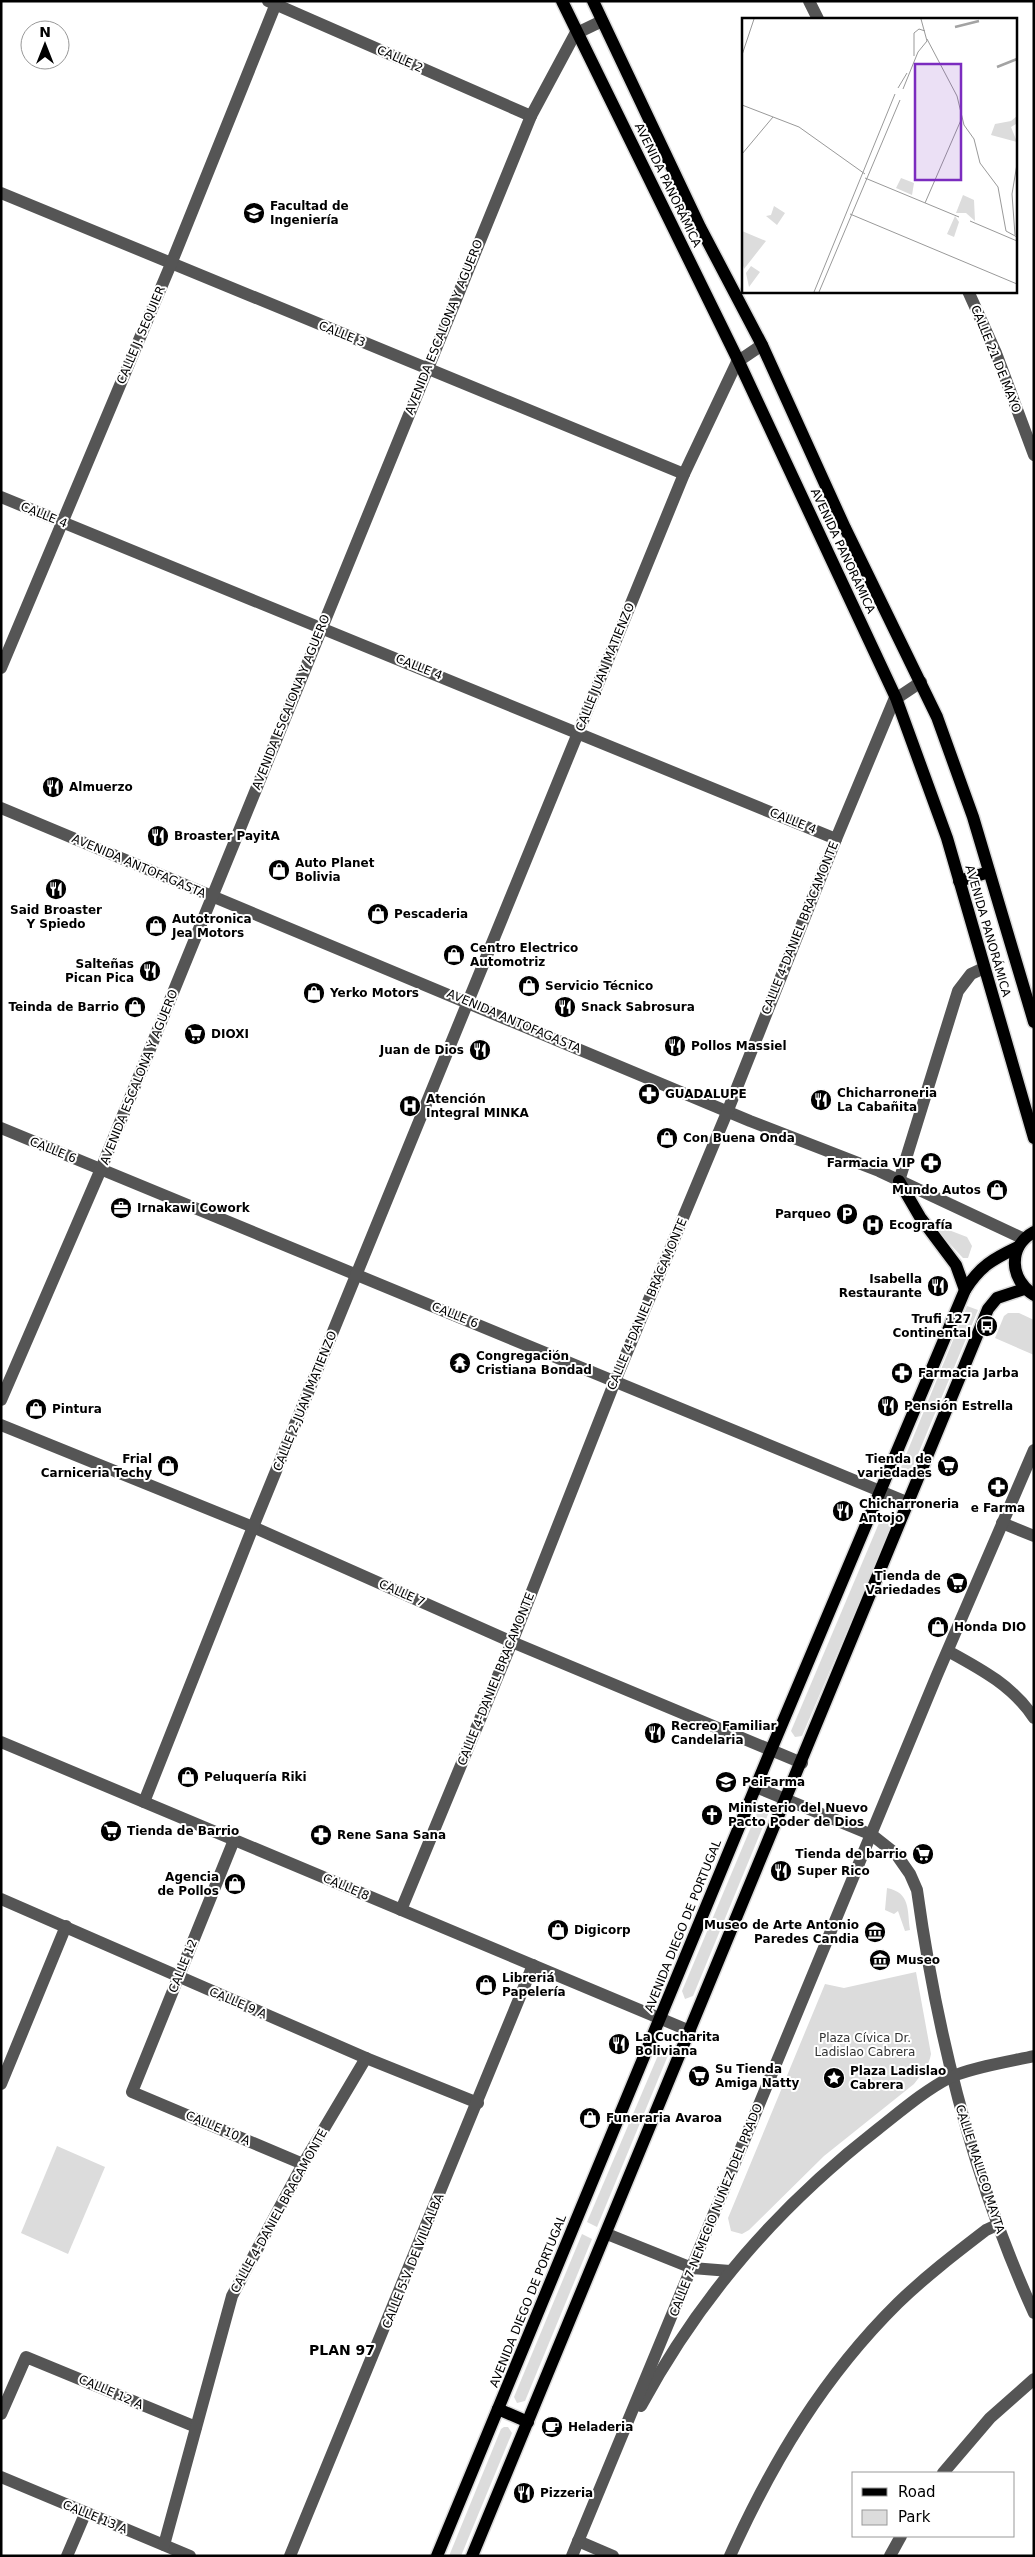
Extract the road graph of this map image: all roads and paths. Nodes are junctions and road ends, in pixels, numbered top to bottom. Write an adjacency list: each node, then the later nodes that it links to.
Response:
1 (562, 1): 7 (main road, AVENIDA PANORÁMICA)
2 (593, 1): 6 (main road, AVENIDA PANORÁMICA)
3 (809, 1): 5 (street)
4 (274, 2): 8 (street, CALLE 2); 10 (street, CALLE J. SEQUIER)
5 (818, 18)
6 (602, 21): 7 (street); 12 (main road, AVENIDA PANORÁMICA)
7 (578, 32): 8 (street, AVENIDA ESCALONA Y AGUERO); 13 (main road, AVENIDA PANORÁMICA)
8 (531, 116): 14 (street, AVENIDA ESCALONA Y AGUERO)
9 (1, 193): 10 (street, CALLE 3)
10 (171, 264): 14 (street, CALLE 3); 18 (street, CALLE J. SEQUIER)
11 (968, 292): 15 (street, CALLE 21 DE MAYO)
12 (762, 345): 13 (street); 21 (main road, AVENIDA PANORÁMICA)
13 (738, 360): 16 (street, CALLE JUAN MATIENZO); 22 (main road, AVENIDA PANORÁMICA)
14 (427, 368): 16 (street, CALLE 3); 19 (street, AVENIDA ESCALONA Y AGUERO)
15 (1034, 455)
16 (684, 474): 23 (street, CALLE JUAN MATIENZO)
17 (1, 497): 18 (street, CALLE 4)
18 (62, 522): 19 (street, CALLE 4); 20 (street, CALLE J. SEQUIER)
19 (321, 627): 23 (street, CALLE 4); 28 (street, AVENIDA ESCALONA Y AGUERO)
20 (1, 668)
21 (921, 682): 22 (street); 26 (main road, AVENIDA PANORÁMICA)
22 (896, 698): 25 (street, CALLE 4-DANIEL BRACAMONTE); 27 (main road, AVENIDA PANORÁMICA)
23 (578, 733): 25 (street, CALLE 4); 30 (street, CALLE JUAN MATIENZO)
24 (1, 808): 28 (street, AVENIDA ANTOFAGASTA)
25 (836, 839): 32 (street, CALLE 4-DANIEL BRACAMONTE)
26 (989, 872): 27 (main road); 31 (main road, AVENIDA PANORÁMICA)
27 (959, 881): 29 (main road, AVENIDA PANORÁMICA)
28 (212, 897): 30 (street, AVENIDA ANTOFAGASTA); 35 (street, AVENIDA ESCALONA Y AGUERO)
29 (984, 968): 34 (main road, AVENIDA PANORÁMICA); 36 (street)
30 (468, 1002): 32 (street, AVENIDA ANTOFAGASTA); 38 (street, CALLE 2-JUAN MATIENZO)
31 (1034, 1022)
32 (728, 1110): 36 (street, AVENIDA ANTOFAGASTA); 41 (street, CALLE 4-DANIEL BRACAMONTE)
33 (1, 1128): 35 (street, CALLE 6)
34 (1034, 1138)
35 (101, 1169): 38 (street, CALLE 6); 42 (street, AVENIDA ESCALONA Y AGUERO)
36 (900, 1181): 37 (street, AVENIDA ANTOFAGASTA); 39 (main road)
37 (1025, 1240): 39 (main road, AVENIDA DIEGO DE PORTUGAL); 40 (main road)
38 (356, 1275): 41 (street, CALLE 6); 48 (street, CALLE 2-JUAN MATIENZO)
39 (965, 1290): 45 (main road, AVENIDA DIEGO DE PORTUGAL)
40 (1029, 1292): 46 (main road)
41 (615, 1381): 45 (street, CALLE 6); 50 (street, CALLE 4-DANIEL BRACAMONTE)
42 (1, 1400)
43 (1, 1426): 48 (street, CALLE 7)
44 (1034, 1450): 47 (street, CALLE 7-NEMECIO NUÑEZ DEL PRADO)
45 (880, 1491): 46 (street, CALLE 6); 54 (main road, AVENIDA DIEGO DE PORTUGAL)
46 (908, 1503): 55 (main road)
47 (1002, 1523): 49 (street); 51 (street, CALLE 7-NEMECIO NUÑEZ DEL PRADO)
48 (253, 1527): 50 (street, CALLE 7); 58 (street, CALLE 2-JUAN MATIENZO)
49 (1034, 1536)
50 (512, 1642): 54 (street, CALLE 7); 62 (street, CALLE 4-DANIEL BRACAMONTE)
51 (948, 1652): 52 (street); 59 (street, CALLE 7-NEMECIO NUÑEZ DEL PRADO)
52 (1034, 1718)
53 (1, 1742): 58 (street, CALLE 8)
54 (771, 1750): 55 (street, CALLE 7); 56 (main road, AVENIDA DIEGO DE PORTUGAL)
55 (802, 1763): 57 (main road)
56 (756, 1787): 57 (street, CALLE MALLCO MAYTA); 66 (main road, AVENIDA DIEGO DE PORTUGAL)
57 (786, 1800): 59 (street, CALLE MALLCO MAYTA); 67 (main road)
58 (144, 1802): 60 (street, CALLE 8)
59 (872, 1835): 70 (street, CALLE MALLCO MAYTA); 77 (street, CALLE 7-NEMECIO NUÑEZ DEL PRADO)
60 (234, 1840): 62 (street, CALLE 8); 65 (street, CALLE 12)
61 (1, 1898): 63 (street, CALLE 9 A)
62 (401, 1910): 64 (street, CALLE 8)
63 (66, 1926): 65 (street, CALLE 9 A); 71 (street)
64 (533, 1965): 66 (street, CALLE 8); 73 (street, CALLE 5-V. DE VILLALBA)
65 (178, 1977): 69 (street, CALLE 9 A); 72 (street, CALLE 12)
66 (660, 2019): 67 (street, CALLE 8); 81 (main road, AVENIDA DIEGO DE PORTUGAL)
67 (690, 2031): 76 (main road)
68 (1034, 2056): 70 (street)
69 (366, 2058): 73 (street, CALLE 9 A); 74 (street, CALLE 4-DANIEL BRACAMONTE)
70 (951, 2077): 75 (street, CALLE MALLCO MAYTA); 78 (street)
71 (1, 2084)
72 (132, 2092): 74 (street, CALLE 10 A)
73 (478, 2103): 94 (street, CALLE 5-V. DE VILLALBA)
74 (302, 2164): 84 (street, CALLE 4-DANIEL BRACAMONTE)
75 (998, 2225): 79 (street, CALLE MALLCO MAYTA); 99 (street)
76 (607, 2234): 77 (street); 83 (main road)
77 (692, 2268): 78 (street); 85 (street, CALLE 7-NEMECIO NUÑEZ DEL PRADO)
78 (730, 2271): 85 (street)
79 (1034, 2313)
80 (1034, 2378): 86 (street)
81 (498, 2409): 83 (main road); 95 (main road, AVENIDA DIEGO DE PORTUGAL)
82 (1, 2414): 84 (street, CALLE 12 A)
83 (528, 2422): 96 (main road)
84 (196, 2427): 91 (street, CALLE 4-DANIEL BRACAMONTE)
85 (617, 2448): 90 (street, CALLE 7-NEMECIO NUÑEZ DEL PRADO)
86 (944, 2472)
87 (1, 2477): 88 (street, CALLE 13 A)
88 (85, 2514): 91 (street, CALLE 13 A); 92 (street)
89 (900, 2537): 100 (street)
90 (578, 2541): 97 (street, CALLE 7-NEMECIO NUÑEZ DEL PRADO); 98 (street)
91 (164, 2545): 93 (street, CALLE 13 A)
92 (67, 2556)
93 (190, 2556)
94 (290, 2556)
95 (437, 2556)
96 (472, 2556)
97 (572, 2556)
98 (613, 2556)
99 (730, 2556)
100 (890, 2556)

